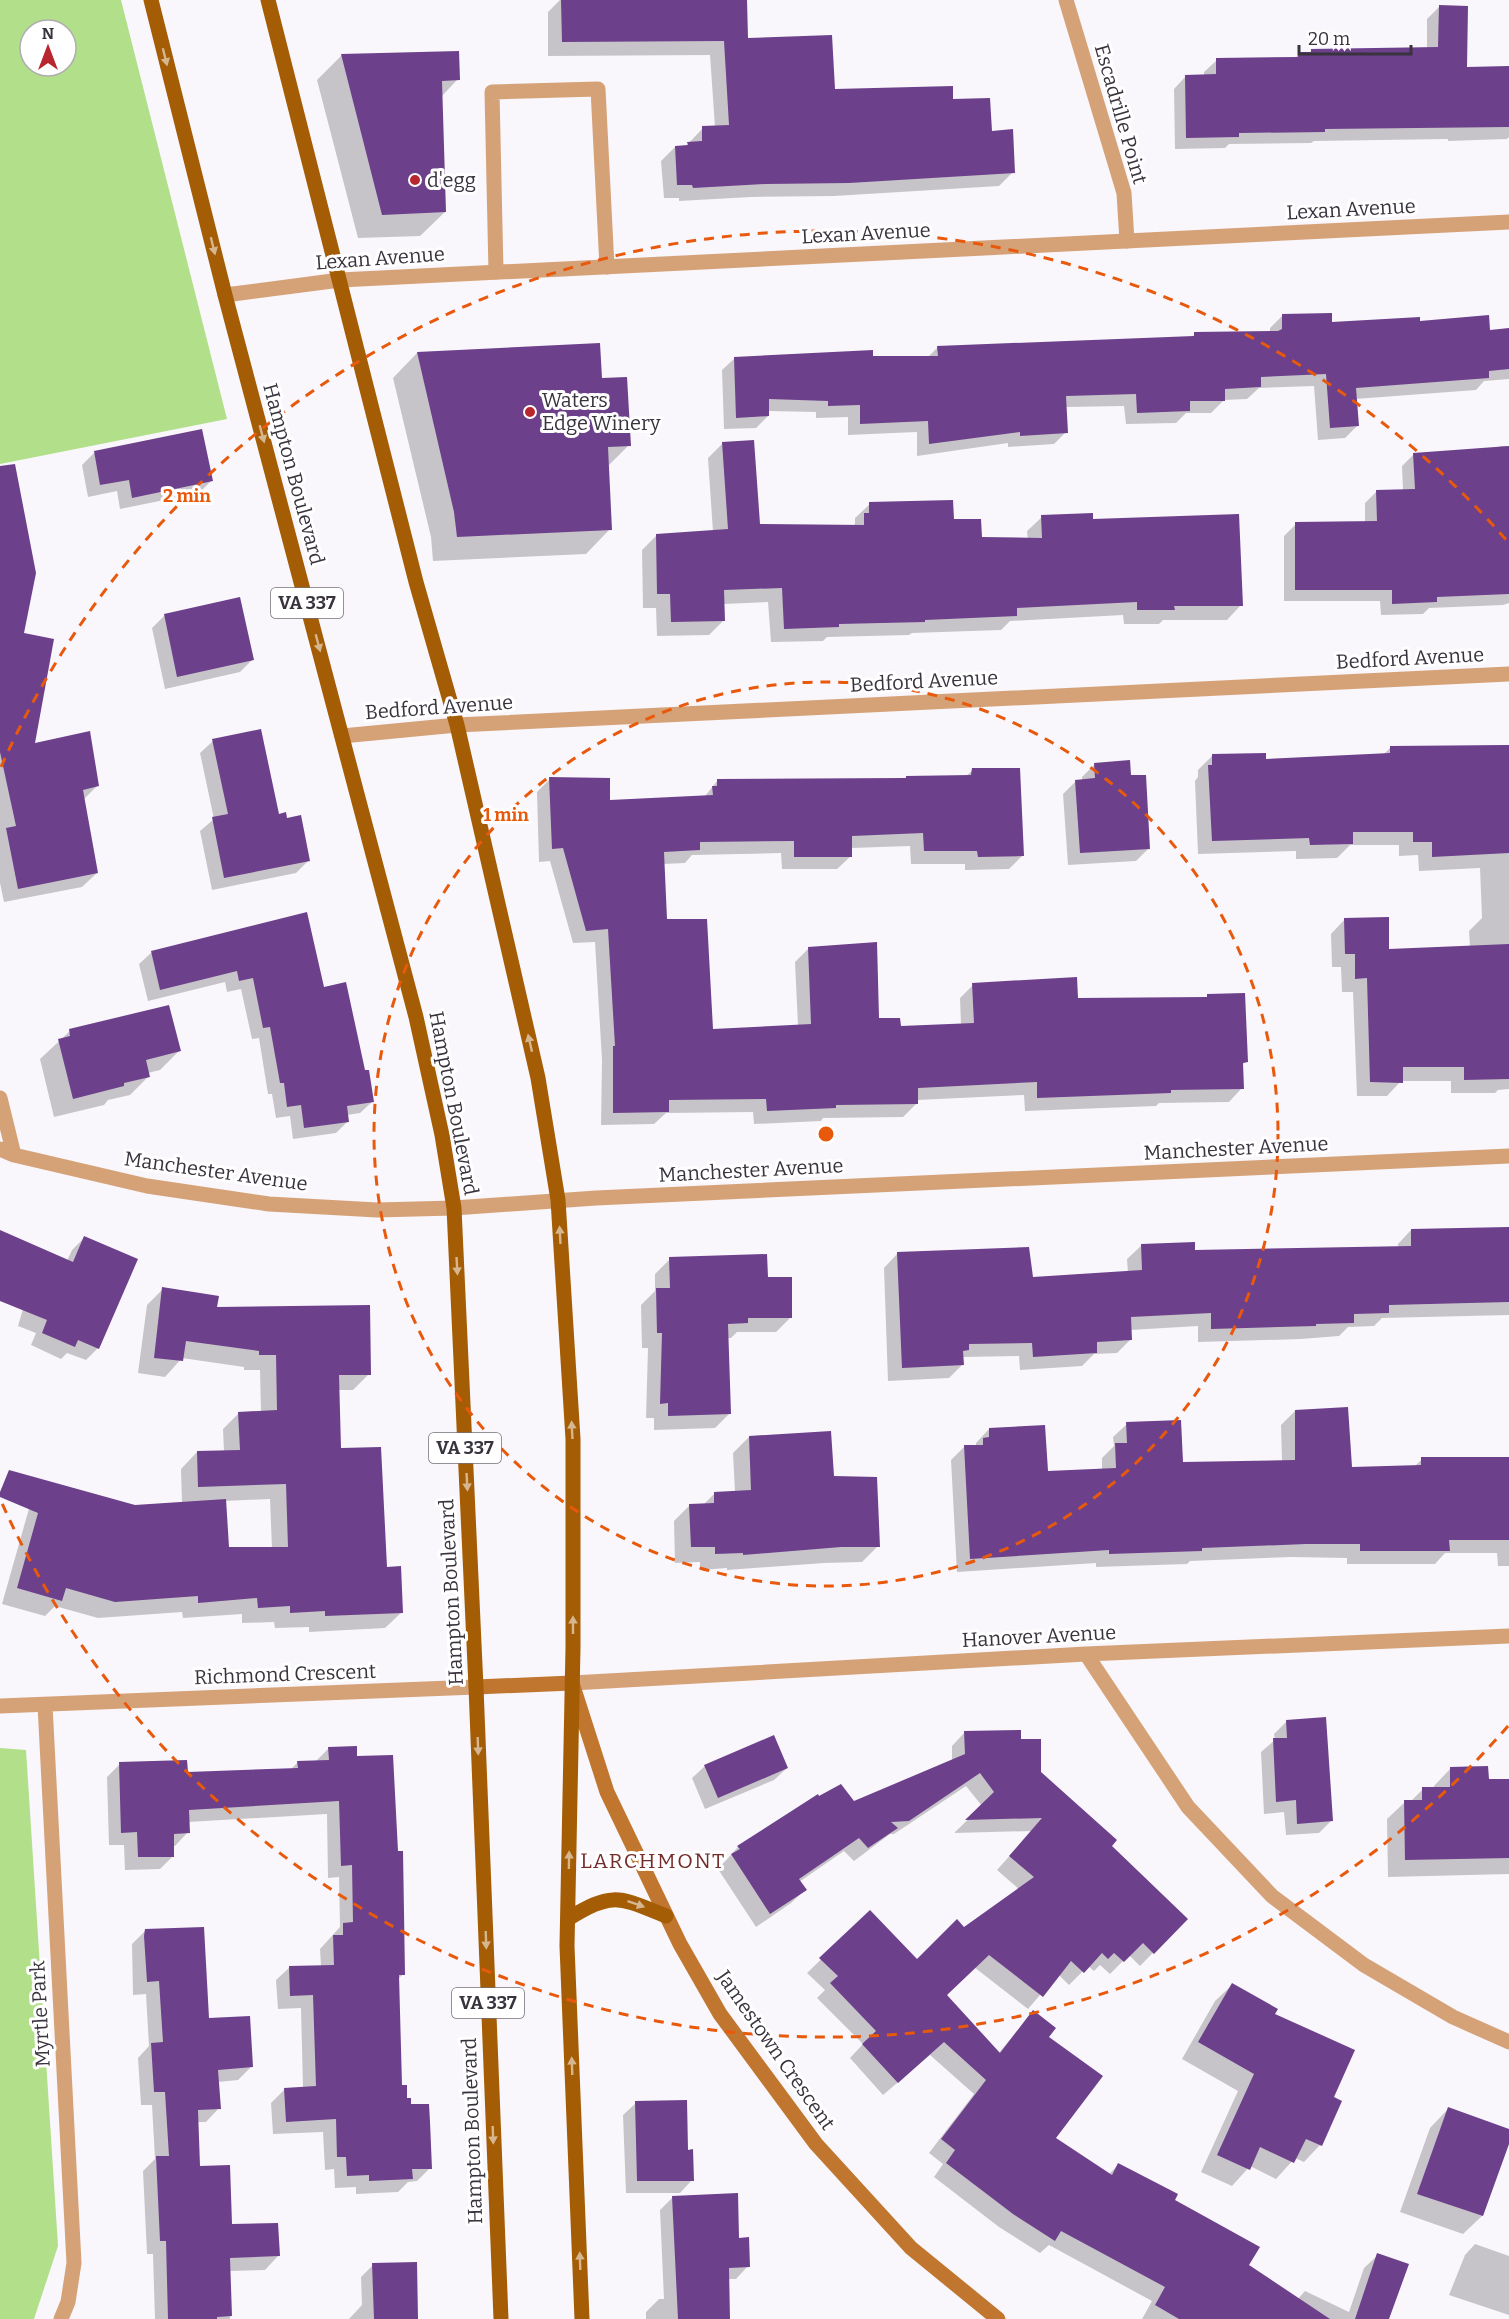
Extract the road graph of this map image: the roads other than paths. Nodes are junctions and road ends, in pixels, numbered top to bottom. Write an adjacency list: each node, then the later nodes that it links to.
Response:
1 (151, 0): 9 (main road, Hampton Boulevard / VA 337, one-way to 9)
2 (268, 0): 8 (main road)
3 (1066, 0): 5 (street, Escadrille Point)
4 (1509, 222): 5 (street, Lexan Avenue)
5 (1127, 241): 6 (street, Lexan Avenue)
6 (607, 267): 7 (street, Lexan Avenue); 7 (street)
7 (496, 272): 8 (street, Lexan Avenue)
8 (340, 280): 9 (street, Lexan Avenue); 11 (main road)
9 (225, 295): 12 (main road, Hampton Boulevard / VA 337, one-way to 12)
10 (1509, 674): 11 (street, Bedford Avenue)
11 (457, 725): 12 (street, Bedford Avenue); 16 (main road, one-way to 11)
12 (342, 736): 17 (main road, Hampton Boulevard / VA 337)
13 (0, 1098): 14 (street)
14 (7, 1152): 17 (street, Manchester Avenue)
15 (1509, 1156): 16 (street, Manchester Avenue)
16 (558, 1200): 17 (street, Manchester Avenue); 20 (main road, one-way to 16)
17 (454, 1208): 21 (main road, Hampton Boulevard / VA 337, one-way to 21)
18 (1509, 1636): 19 (street, Hanover Avenue)
19 (1086, 1654): 20 (street, Hanover Avenue); 26 (street)
20 (572, 1683): 21 (main road, Richmond Crescent); 24 (main road, Jamestown Crescent); 25 (main road, one-way to 20)
21 (476, 1687): 22 (street, Richmond Crescent); 28 (main road, Hampton Boulevard / VA 337, one-way to 28)
22 (45, 1705): 23 (street, Richmond Crescent); 27 (street, Myrtle Park)
23 (0, 1706)
24 (666, 1916): 25 (main road, one-way to 24); 30 (main road, Jamestown Crescent)
25 (568, 1919): 29 (main road, one-way to 25)
26 (1509, 2042)
27 (61, 2319)
28 (501, 2319)
29 (582, 2319)
30 (998, 2319)

